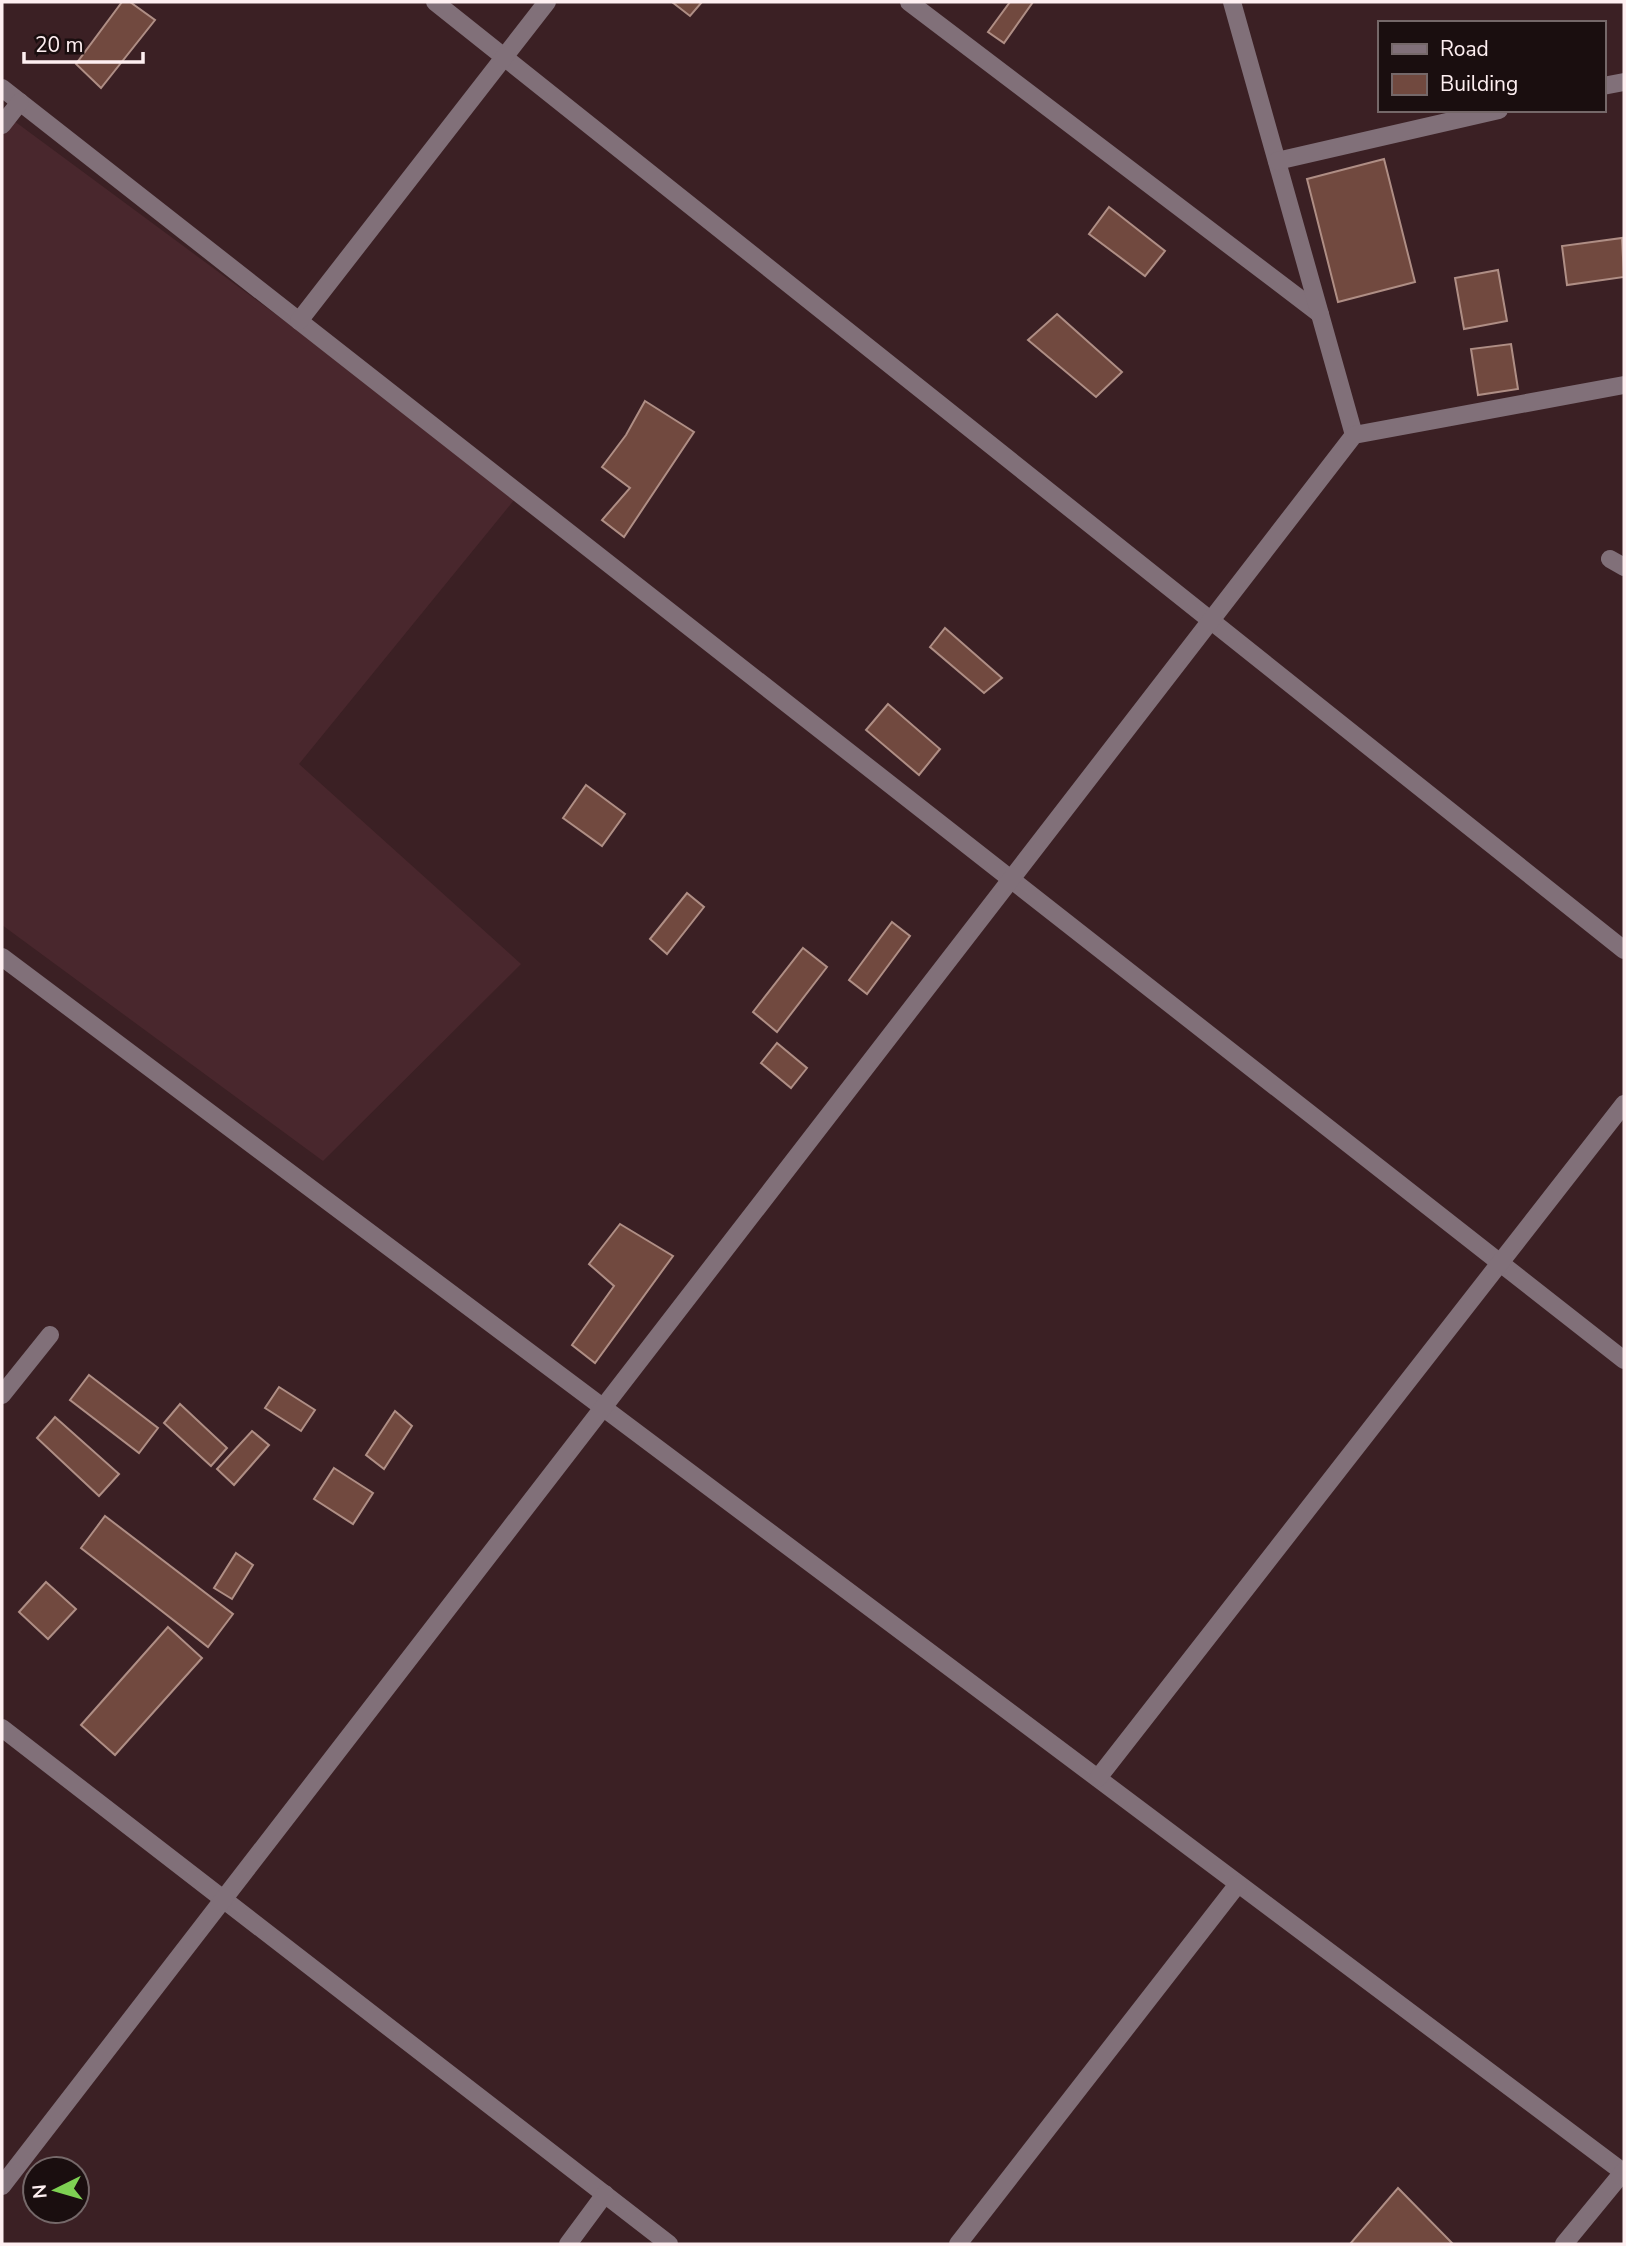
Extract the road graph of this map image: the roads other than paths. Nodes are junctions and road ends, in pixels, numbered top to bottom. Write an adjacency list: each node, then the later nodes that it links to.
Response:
1 (435, 2): 5 (street)
2 (547, 2): 5 (street)
3 (1232, 2): 12 (street)
4 (913, 3): 13 (street)
5 (506, 58): 14 (street); 17 (street)
6 (1624, 82): 7 (street)
7 (1605, 86)
8 (2, 88): 9 (street)
9 (20, 102): 11 (street); 14 (street)
10 (1490, 112): 12 (street)
11 (2, 125)
12 (1277, 161): 13 (street)
13 (1320, 314): 16 (street)
14 (299, 321): 18 (street)
15 (1624, 385): 16 (street)
16 (1354, 435): 17 (street)
17 (1211, 620): 18 (street); 19 (street)
18 (1011, 879): 22 (street); 26 (street)
19 (1624, 950)
20 (2, 957): 26 (street)
21 (1624, 1104): 22 (street)
22 (1500, 1263): 24 (street); 28 (street)
23 (50, 1335): 25 (street)
24 (1624, 1360)
25 (2, 1395)
26 (603, 1408): 28 (street); 30 (street)
27 (2, 1728): 30 (street)
28 (1098, 1779): 29 (street)
29 (1238, 1884): 31 (street); 36 (street)
30 (223, 1899): 32 (street); 33 (street)
31 (1624, 2171): 37 (street)
32 (2, 2186)
33 (605, 2194): 34 (street); 35 (street)
34 (568, 2244)
35 (669, 2244)
36 (958, 2244)
37 (1564, 2244)

